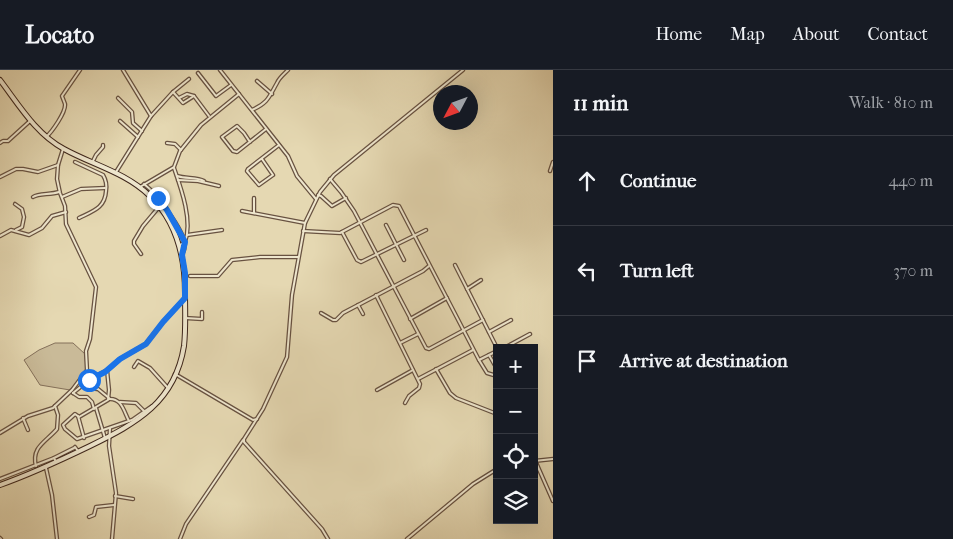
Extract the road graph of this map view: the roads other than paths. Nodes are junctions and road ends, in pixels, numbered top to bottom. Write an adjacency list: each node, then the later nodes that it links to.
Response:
1 (80, 70): 24 (street)
2 (123, 70): 18 (street)
3 (220, 70): 10 (street)
4 (288, 70): 13 (street)
5 (463, 70): 43 (street)
6 (198, 73): 10 (street)
7 (188, 79): 11 (street)
8 (0, 80): 20 (main road)
9 (257, 81): 13 (street)
10 (232, 85): 12 (street)
11 (173, 92): 16 (street); 18 (street)
12 (239, 94): 17 (street); 19 (street)
13 (272, 94): 17 (street)
14 (194, 96): 16 (street); 16 (street); 19 (street)
15 (118, 98): 23 (street)
16 (179, 98)
17 (251, 110): 22 (street)
18 (151, 116): 23 (street)
19 (210, 117): 32 (street)
20 (30, 121): 24 (main road); 27 (street)
21 (120, 121): 25 (street)
22 (266, 129): 26 (street); 30 (street)
23 (142, 131): 25 (street)
24 (46, 137): 31 (main road)
25 (138, 137): 40 (street)
26 (250, 142): 26 (street)
27 (0, 143)
28 (167, 143): 32 (street)
29 (103, 145): 35 (street)
30 (279, 145): 33 (street); 56 (street)
31 (63, 149): 35 (main road); 37 (street)
32 (181, 150): 38 (street)
33 (262, 159): 33 (street)
34 (75, 162): 49 (street)
35 (93, 162): 40 (main road)
36 (553, 162): 39 (street)
37 (58, 165): 42 (street); 50 (street)
38 (174, 167): 41 (street); 46 (street)
39 (550, 171)
40 (116, 172): 48 (main road)
41 (177, 176): 44 (street); 45 (street)
42 (0, 178)
43 (330, 179): 51 (street); 55 (street)
44 (178, 180): 45 (street); 71 (street)
45 (205, 182): 47 (street)
46 (144, 184): 48 (street); 74 (street)
47 (218, 186)
48 (140, 187): 58 (main road)
49 (106, 188): 53 (street); 62 (street)
50 (59, 192): 52 (street); 53 (street)
51 (318, 195): 55 (street); 56 (street)
52 (33, 197)
53 (62, 198): 60 (street)
54 (254, 198): 61 (street)
55 (346, 198): 64 (street)
56 (316, 199): 63 (street)
57 (15, 204): 66 (street)
58 (159, 207): 76 (main road); 77 (street)
59 (242, 211): 61 (street)
60 (66, 212): 66 (street); 121 (street)
61 (254, 213): 63 (street)
62 (79, 218)
63 (305, 223): 69 (street)
64 (360, 223): 70 (street); 72 (street); 78 (street)
65 (386, 225): 75 (street)
66 (14, 230): 73 (street)
67 (222, 230): 71 (street)
68 (426, 230): 72 (street)
69 (303, 231): 70 (street); 80 (street)
70 (342, 232): 78 (street)
71 (187, 235): 74 (street)
72 (414, 235): 75 (street); 82 (street)
73 (0, 236)
74 (185, 242): 76 (street); 79 (street)
75 (396, 244): 78 (street); 81 (street)
76 (180, 245): 79 (main road)
77 (142, 254)
78 (377, 254): 86 (street)
79 (182, 255): 89 (main road)
80 (298, 258): 84 (street); 132 (street)
81 (404, 260)
82 (430, 265): 86 (street); 90 (street)
83 (455, 266): 87 (street)
84 (190, 276)
85 (481, 280): 87 (street)
86 (393, 286): 88 (street); 96 (street)
87 (467, 289): 97 (street)
88 (376, 295): 91 (street); 103 (street)
89 (185, 298): 95 (main road); 113 (street)
90 (447, 298): 96 (street); 99 (street)
91 (358, 305): 93 (street); 94 (street)
92 (202, 312): 95 (street)
93 (321, 313)
94 (363, 314)
95 (185, 318): 115 (main road)
96 (410, 318): 101 (street)
97 (483, 320): 99 (street); 100 (street)
98 (511, 320): 100 (street)
99 (464, 332): 101 (street); 106 (street)
100 (489, 332): 104 (street)
101 (418, 334): 103 (street)
102 (530, 334): 105 (street)
103 (399, 343): 114 (street)
104 (495, 344)
105 (511, 344)
106 (474, 349): 109 (street); 112 (street)
107 (493, 353): 108 (street)
108 (489, 355): 109 (street); 110 (street)
109 (479, 360): 116 (street)
110 (493, 362)
111 (134, 367): 119 (street)
112 (436, 369): 117 (street); 129 (street)
113 (107, 370): 121 (street); 122 (street)
114 (413, 370): 117 (street); 120 (street)
115 (175, 374): 119 (main road); 133 (street)
116 (493, 375)
117 (418, 379): 124 (street)
118 (96, 388): 122 (street)
119 (168, 388): 126 (main road)
120 (377, 390)
121 (72, 392): 125 (street); 127 (street)
122 (109, 399): 123 (street); 127 (street)
123 (120, 402): 128 (street); 134 (street)
124 (405, 403)
125 (55, 406): 131 (street); 135 (street)
126 (155, 406): 128 (street); 142 (main road)
127 (95, 409): 130 (street); 141 (street)
128 (144, 411): 134 (street)
129 (493, 412)
130 (78, 416): 139 (street); 145 (street)
131 (23, 418): 140 (street); 143 (street)
132 (258, 419): 133 (street); 136 (street)
133 (253, 420): 136 (street)
134 (129, 421): 137 (street)
135 (58, 424): 139 (street); 150 (street)
136 (254, 425): 146 (street)
137 (116, 426): 138 (street); 142 (street)
138 (110, 428): 141 (street); 144 (street)
139 (65, 429): 145 (street)
140 (28, 430)
141 (102, 431): 144 (street); 145 (street)
142 (119, 432): 144 (main road)
143 (0, 434)
144 (107, 437): 148 (main road); 156 (street)
145 (84, 438)
146 (244, 439): 163 (street); 164 (street)
147 (553, 459): 149 (street)
148 (55, 460): 150 (street); 151 (main road)
149 (538, 460)
150 (36, 466): 154 (street)
151 (46, 467): 155 (main road); 161 (street)
152 (538, 469): 158 (street)
153 (493, 472): 165 (street)
154 (0, 479)
155 (0, 485)
156 (115, 496): 157 (street); 159 (street)
157 (133, 499)
158 (553, 501)
159 (114, 505): 160 (street); 162 (street)
160 (89, 516)
161 (57, 539)
162 (112, 539)
163 (180, 539)
164 (328, 539)
165 (407, 539)

